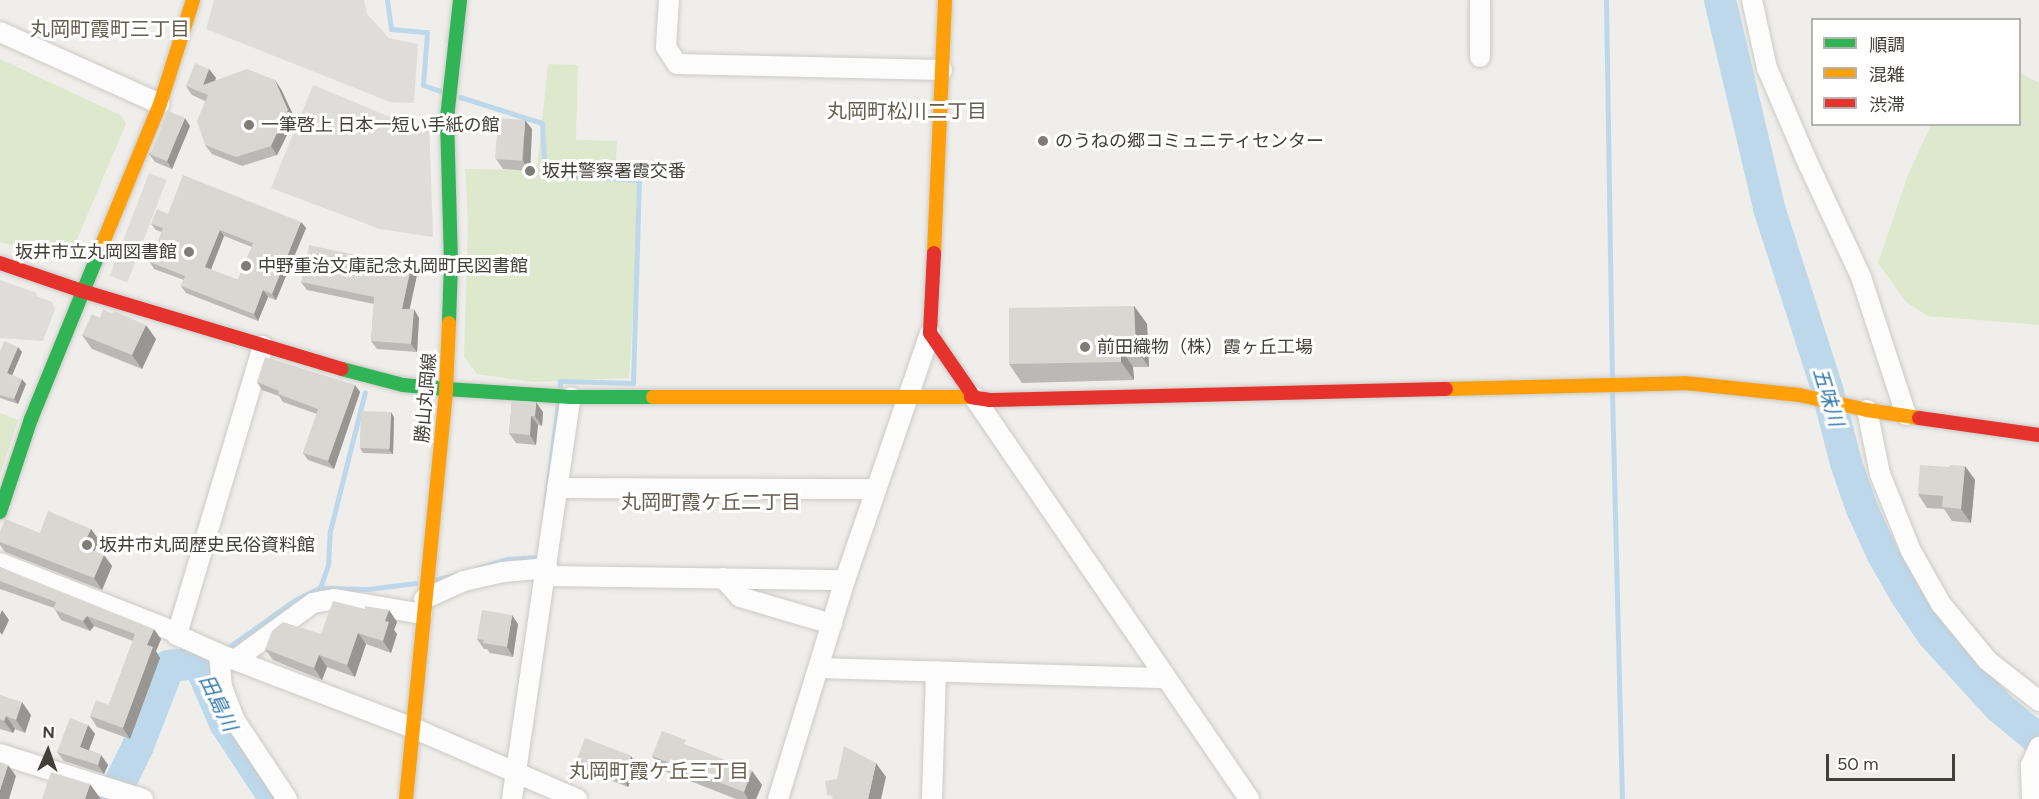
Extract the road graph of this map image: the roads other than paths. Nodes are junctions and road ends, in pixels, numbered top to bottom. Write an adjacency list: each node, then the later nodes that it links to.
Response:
1 (193, 0): 10 (street)
2 (460, 0): 15 (street, 勝山丸岡線)
3 (669, 0): 9 (street)
4 (945, 0): 9 (street)
5 (1480, 0): 8 (street)
6 (1752, 0): 20 (street)
7 (0, 32): 10 (street)
8 (1480, 57)
9 (942, 70): 13 (street)
10 (160, 104): 12 (street)
11 (0, 263): 12 (street)
12 (82, 291): 14 (street); 24 (street)
13 (930, 333): 17 (street); 18 (street)
14 (263, 346): 15 (street); 31 (street)
15 (446, 389): 16 (street); 29 (street, 勝山丸岡線)
16 (571, 397): 18 (street); 22 (street)
17 (974, 397): 18 (street); 19 (street); 35 (street)
18 (907, 398): 23 (street)
19 (1867, 410): 20 (street); 36 (street)
20 (1905, 415): 21 (street)
21 (2039, 435)
22 (556, 488): 23 (street); 26 (street)
23 (876, 489): 28 (street)
24 (0, 512)
25 (0, 563): 31 (street)
26 (547, 572): 27 (street); 29 (street); 40 (street)
27 (723, 578): 28 (street); 30 (street)
28 (845, 579): 30 (street)
29 (423, 606): 32 (street); 37 (street, 勝山丸岡線)
30 (832, 624): 33 (street)
31 (178, 633): 32 (street)
32 (227, 657): 37 (street); 42 (street)
33 (819, 668): 34 (street); 46 (street)
34 (936, 671): 35 (street); 47 (street)
35 (1165, 678): 48 (street)
36 (2039, 701)
37 (413, 728): 40 (street); 43 (street, 勝山丸岡線)
38 (2036, 751): 49 (street)
39 (0, 754): 41 (street)
40 (514, 773): 44 (street); 45 (street)
41 (135, 798)
42 (287, 799)
43 (406, 799)
44 (512, 799)
45 (577, 799)
46 (778, 799)
47 (933, 799)
48 (1249, 799)
49 (2032, 799)

